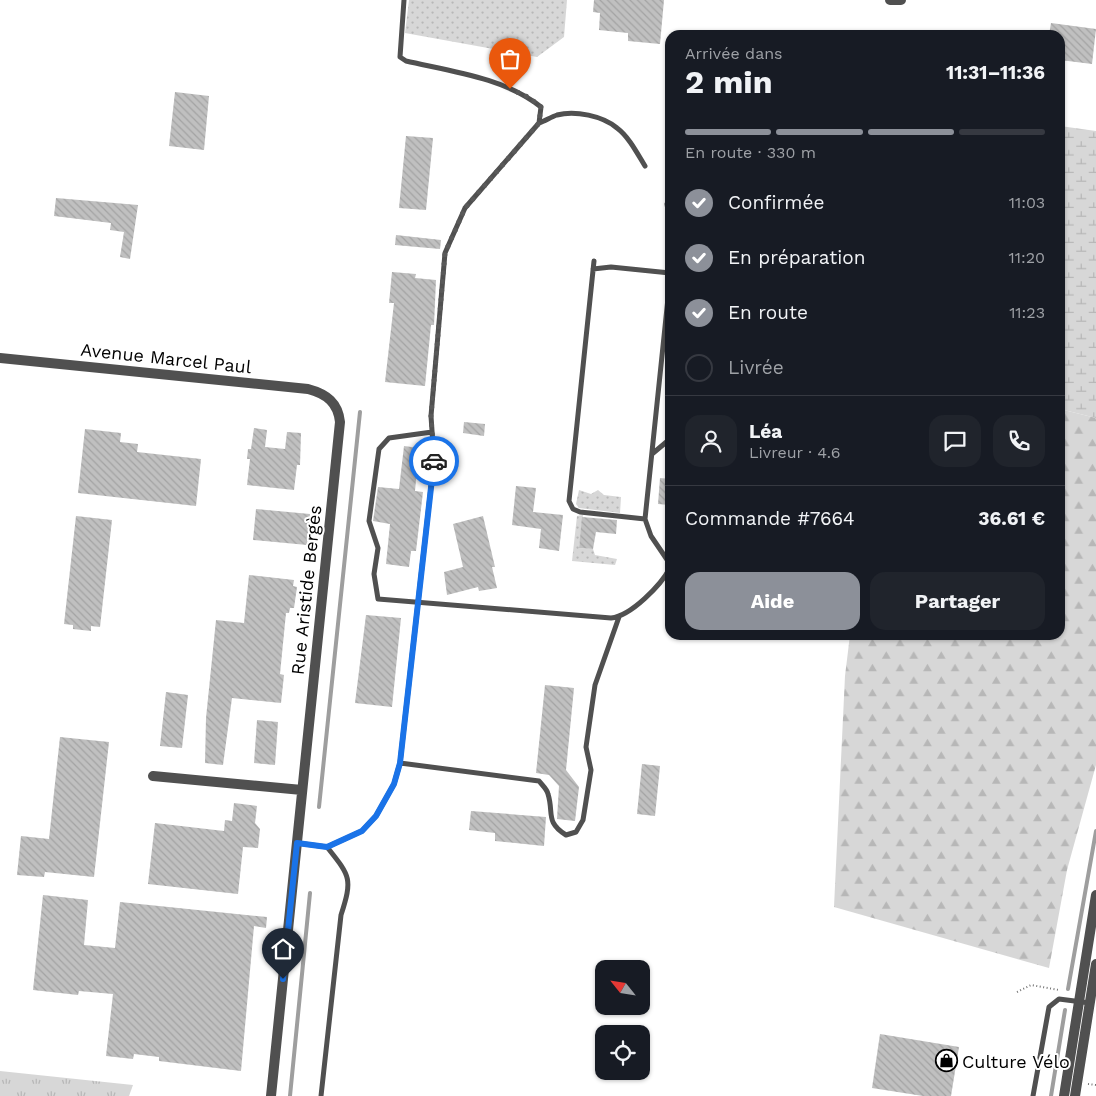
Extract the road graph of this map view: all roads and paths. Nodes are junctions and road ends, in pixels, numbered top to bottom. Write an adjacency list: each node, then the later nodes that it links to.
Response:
1 (404, 0): 4 (lane)
2 (890, 0): 3 (street)
3 (901, 0)
4 (539, 123): 5 (lane); 12 (lane)
5 (644, 166)
6 (594, 261): 7 (lane)
7 (593, 269): 8 (lane); 15 (lane)
8 (665, 272)
9 (665, 325): 14 (lane)
10 (0, 358): 11 (street, Avenue Marcel Paul)
11 (328, 396): 22 (street, Rue Aristide Bergès)
12 (432, 432): 18 (lane); 18 (lane)
13 (665, 443): 14 (lane)
14 (651, 455): 15 (lane)
15 (645, 519): 16 (lane)
16 (665, 557)
17 (665, 578): 19 (lane)
18 (417, 602): 19 (lane); 20 (lane)
19 (619, 617): 20 (lane)
20 (400, 763): 24 (lane)
21 (153, 776): 22 (street)
22 (302, 790): 23 (street, Rue Aristide Bergès)
23 (297, 843): 24 (lane); 33 (street, Rue Aristide Bergès)
24 (327, 847): 34 (lane)
25 (1096, 895): 29 (street)
26 (1096, 964): 30 (street)
27 (1063, 990): 28 (path)
28 (1017, 992)
29 (1079, 1002): 30 (lane); 35 (lane); 36 (street)
30 (1090, 1003): 37 (street)
31 (1083, 1083): 32 (path)
32 (1096, 1085)
33 (271, 1096)
34 (321, 1096)
35 (1033, 1096)
36 (1064, 1096)
37 (1075, 1096)

